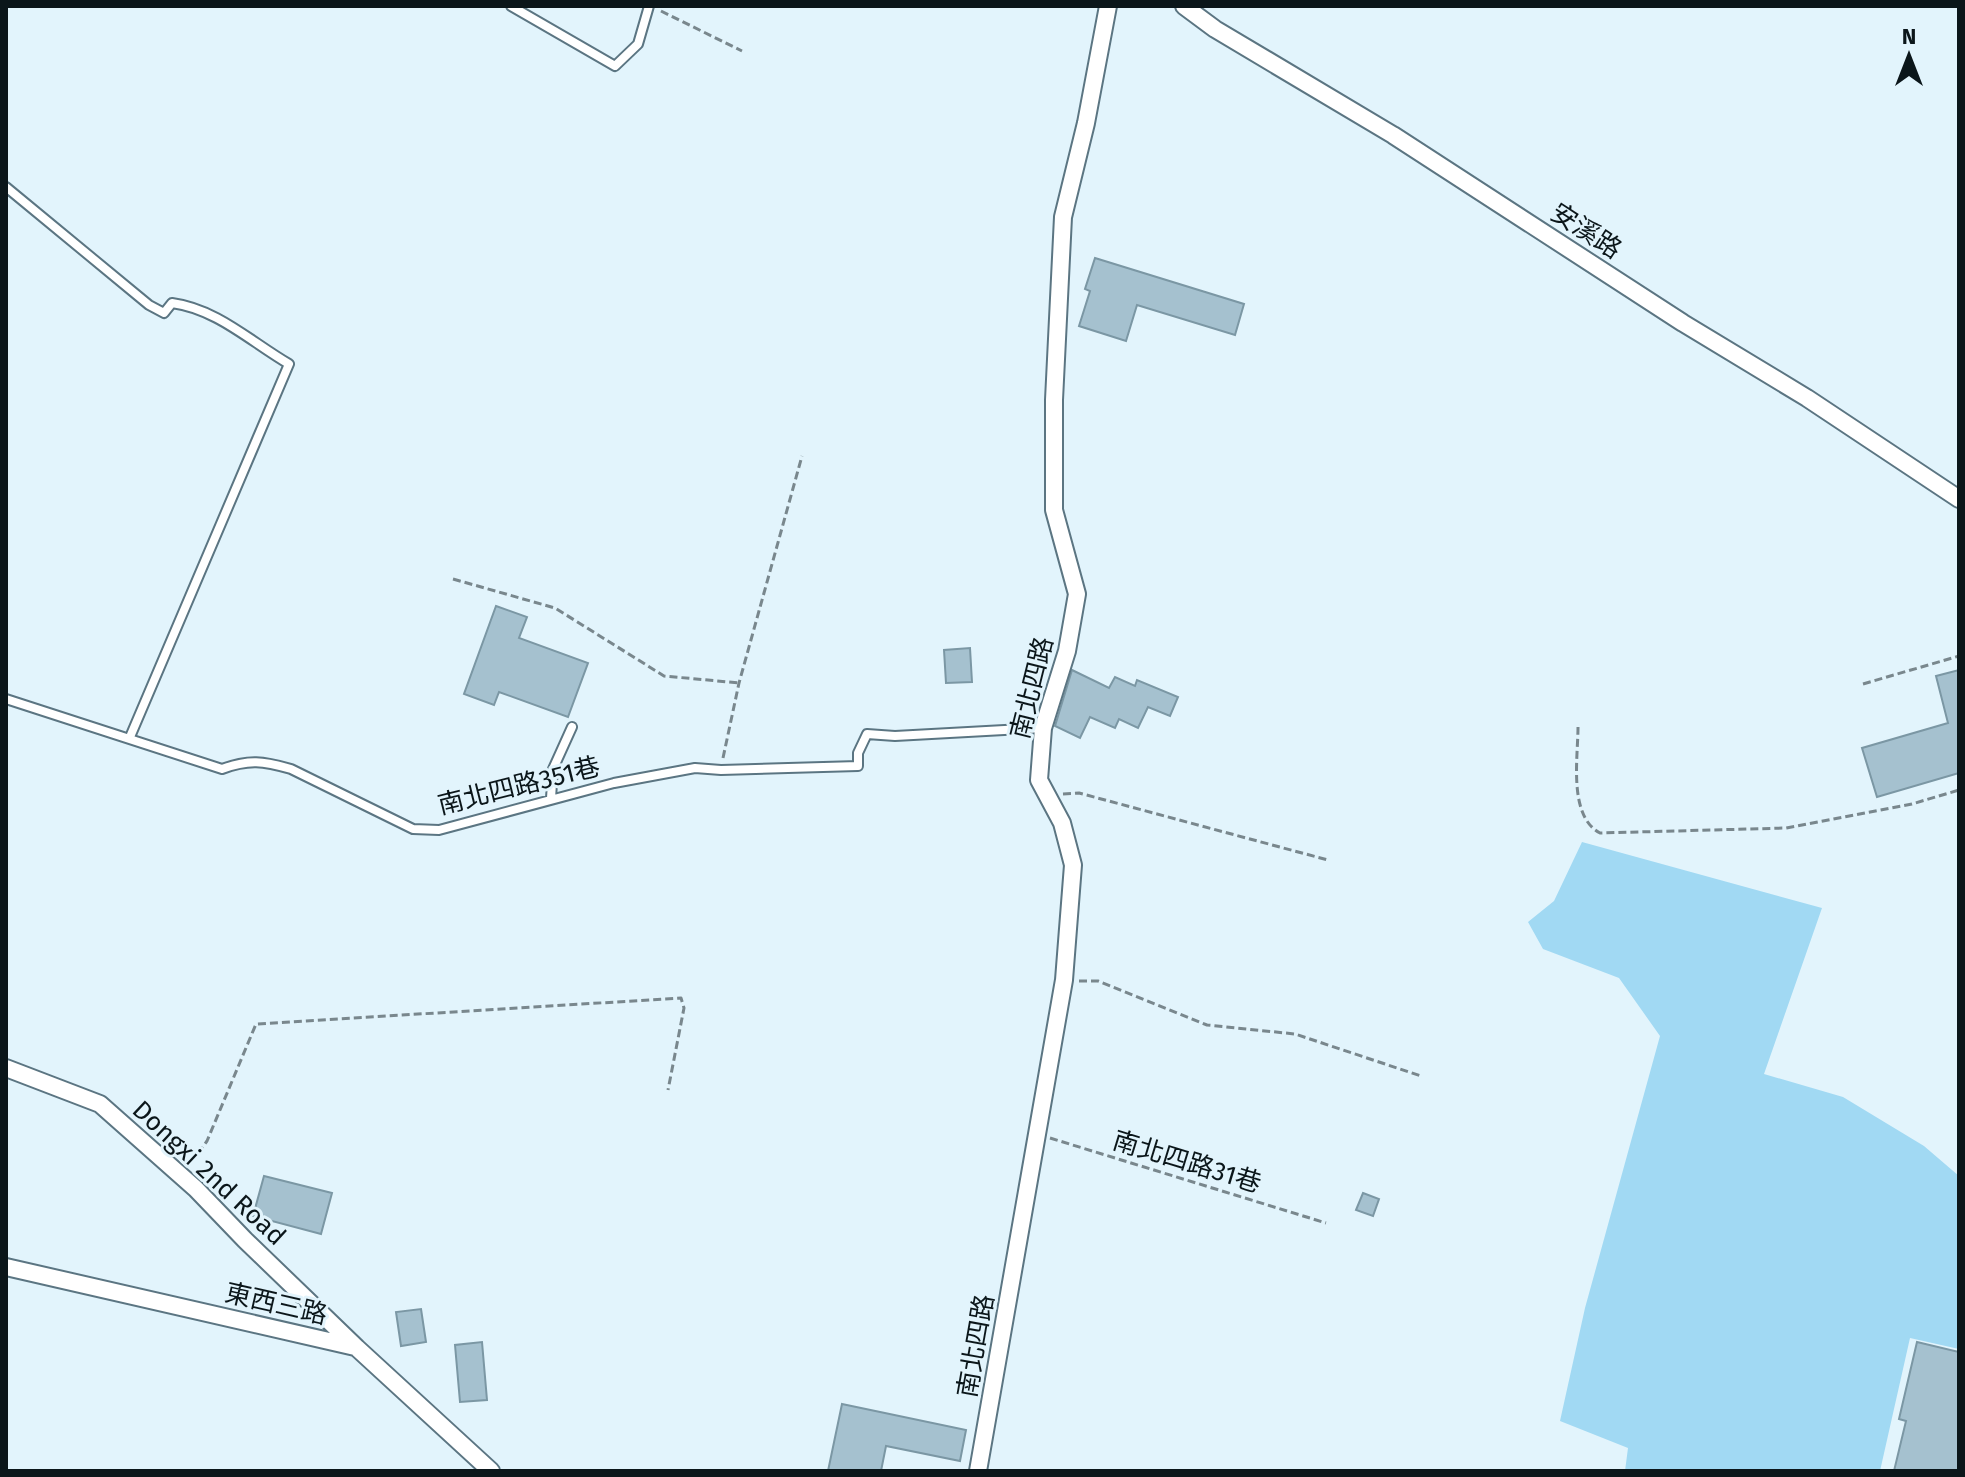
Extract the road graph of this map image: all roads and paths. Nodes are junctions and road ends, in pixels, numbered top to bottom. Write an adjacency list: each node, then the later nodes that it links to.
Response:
1 (511, 6): 2 (lane)
2 (650, 6): 5 (path)
3 (1108, 6): 16 (street, 南北四路)
4 (1184, 6): 8 (street, 安溪路)
5 (742, 51)
6 (6, 187): 17 (lane)
7 (802, 456): 11 (path)
8 (1959, 499)
9 (453, 579): 11 (path)
10 (1959, 656): 12 (path)
11 (739, 683): 18 (path)
12 (1863, 684)
13 (6, 699): 17 (lane, 南北四路351巷)
14 (572, 727): 21 (lane)
15 (1578, 727): 19 (path)
16 (1043, 728): 18 (lane, 南北四路351巷); 20 (street, 南北四路)
17 (130, 737): 21 (lane, 南北四路351巷)
18 (721, 770): 21 (lane, 南北四路351巷)
19 (1959, 790)
20 (1047, 795): 22 (path); 23 (street, 南北四路)
21 (551, 798)
22 (1328, 860)
23 (1064, 980): 25 (path); 27 (street, 南北四路)
24 (6, 1068): 28 (street, Dongxi 2nd Road)
25 (1421, 1076)
26 (668, 1090): 28 (path)
27 (1037, 1134): 29 (path, 南北四路31巷); 33 (street, 南北四路)
28 (181, 1176): 31 (street, Dongxi 2nd Road)
29 (1326, 1223)
30 (6, 1267): 31 (street, 東西三路)
31 (357, 1348): 32 (street, 東西三路)
32 (491, 1471)
33 (978, 1471)

